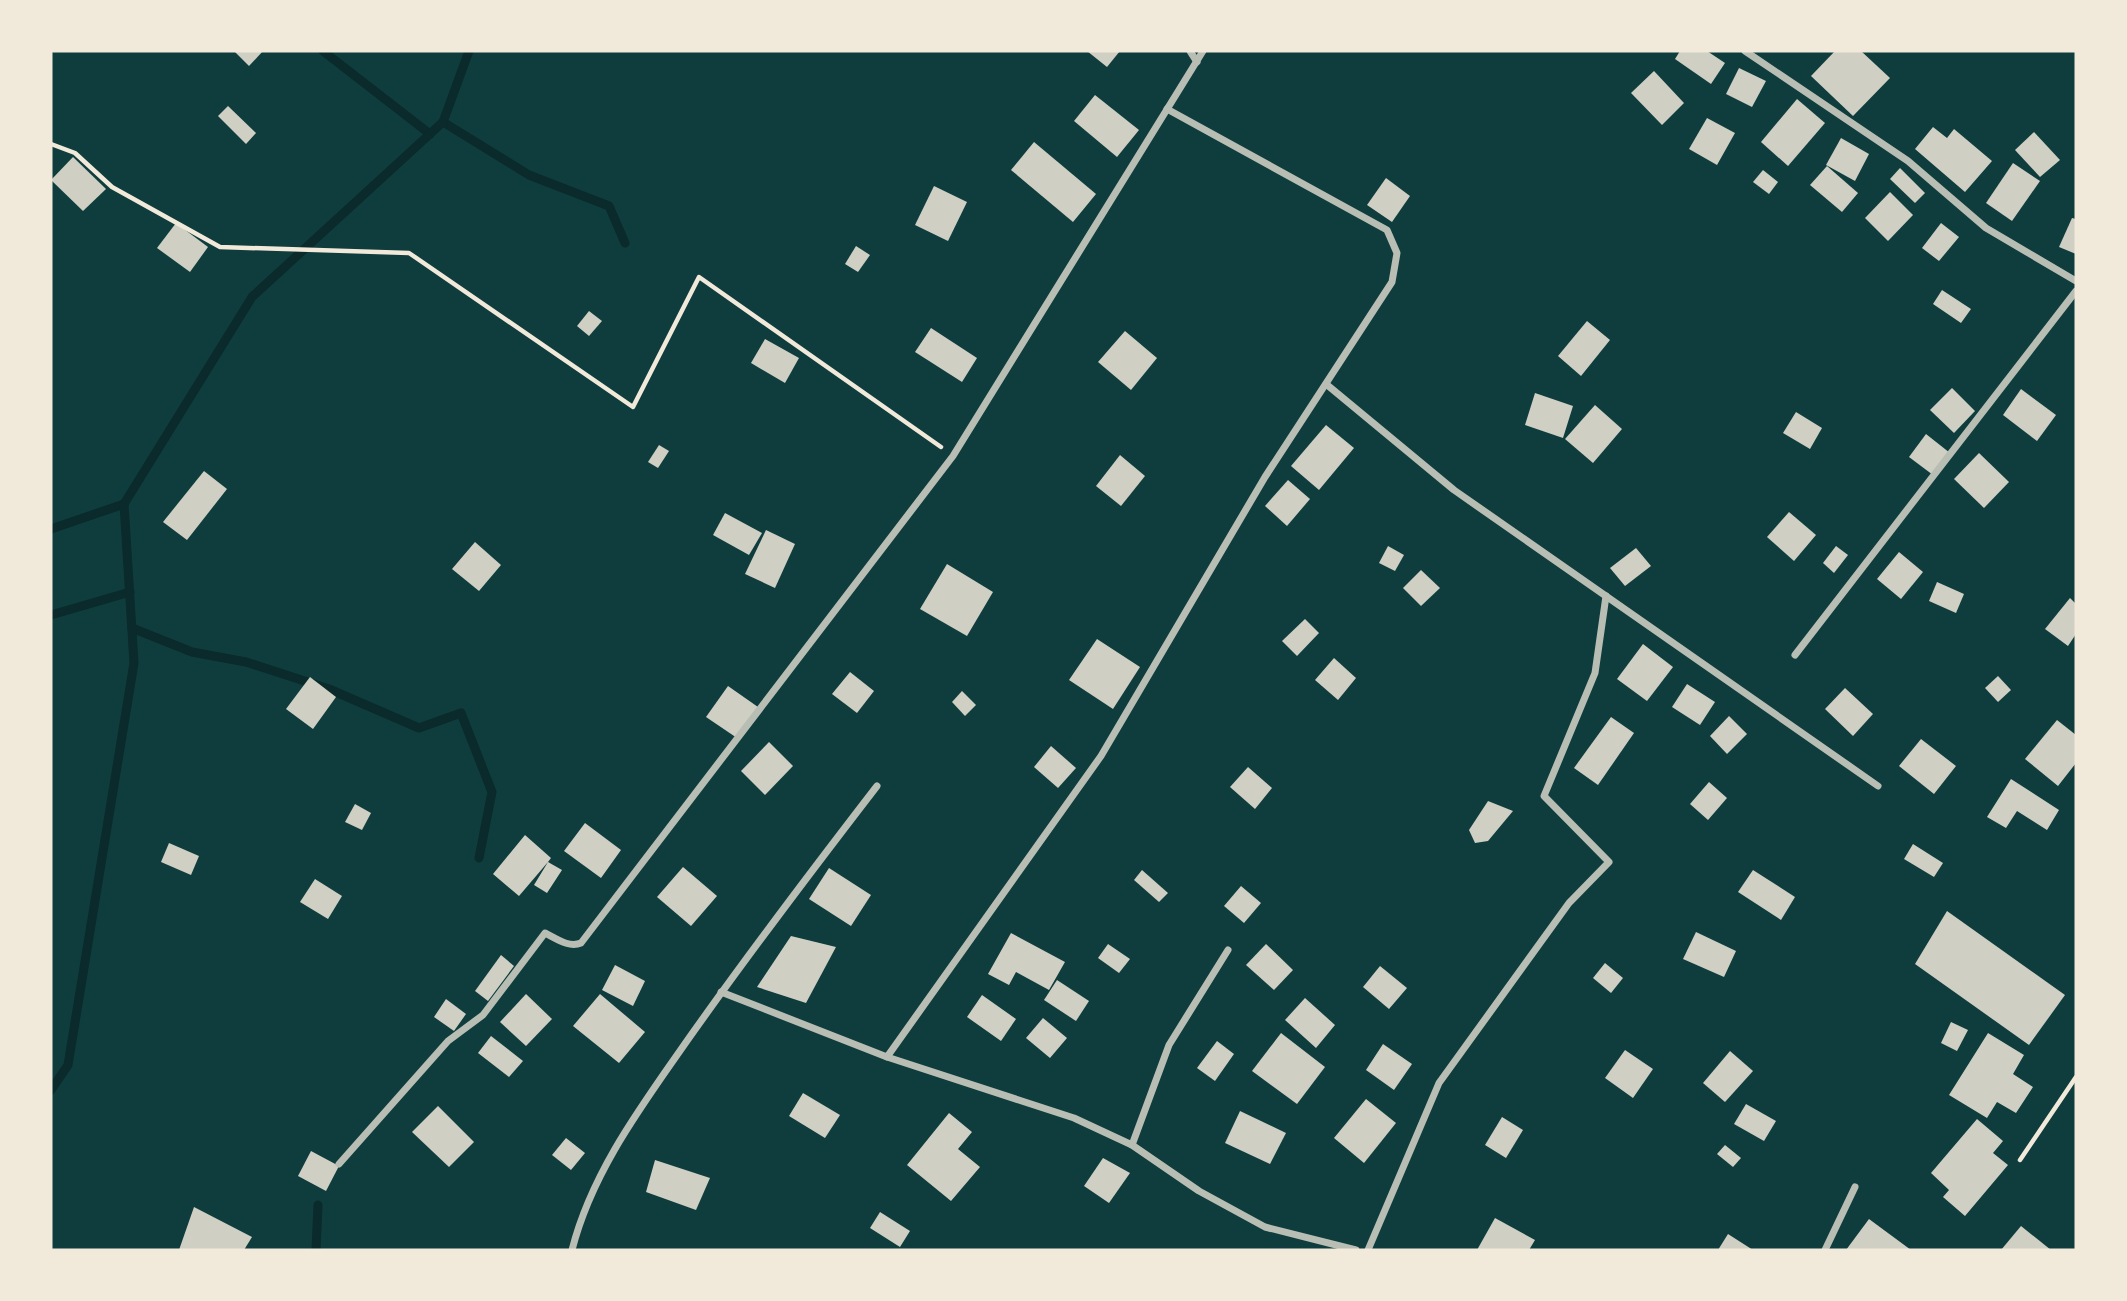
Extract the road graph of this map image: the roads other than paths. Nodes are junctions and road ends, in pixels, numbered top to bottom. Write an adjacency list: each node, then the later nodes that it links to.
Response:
1 (1190, 51): 4 (street)
2 (1203, 51): 4 (street)
3 (1745, 51): 6 (street)
4 (1197, 62): 5 (street)
5 (1167, 109): 8 (street); 17 (street)
6 (2076, 281)
7 (2076, 291): 10 (street)
8 (1326, 384): 9 (street); 15 (street)
9 (1606, 596): 12 (street); 21 (street)
10 (1795, 655)
11 (877, 786): 14 (street)
12 (1878, 786)
13 (1228, 950): 16 (street)
14 (721, 992): 15 (street); 19 (street)
15 (887, 1057): 16 (street)
16 (1132, 1145): 20 (street)
17 (339, 1164)
18 (1855, 1187): 22 (street)
19 (572, 1250)
20 (1356, 1250)
21 (1368, 1250)
22 (1825, 1250)

